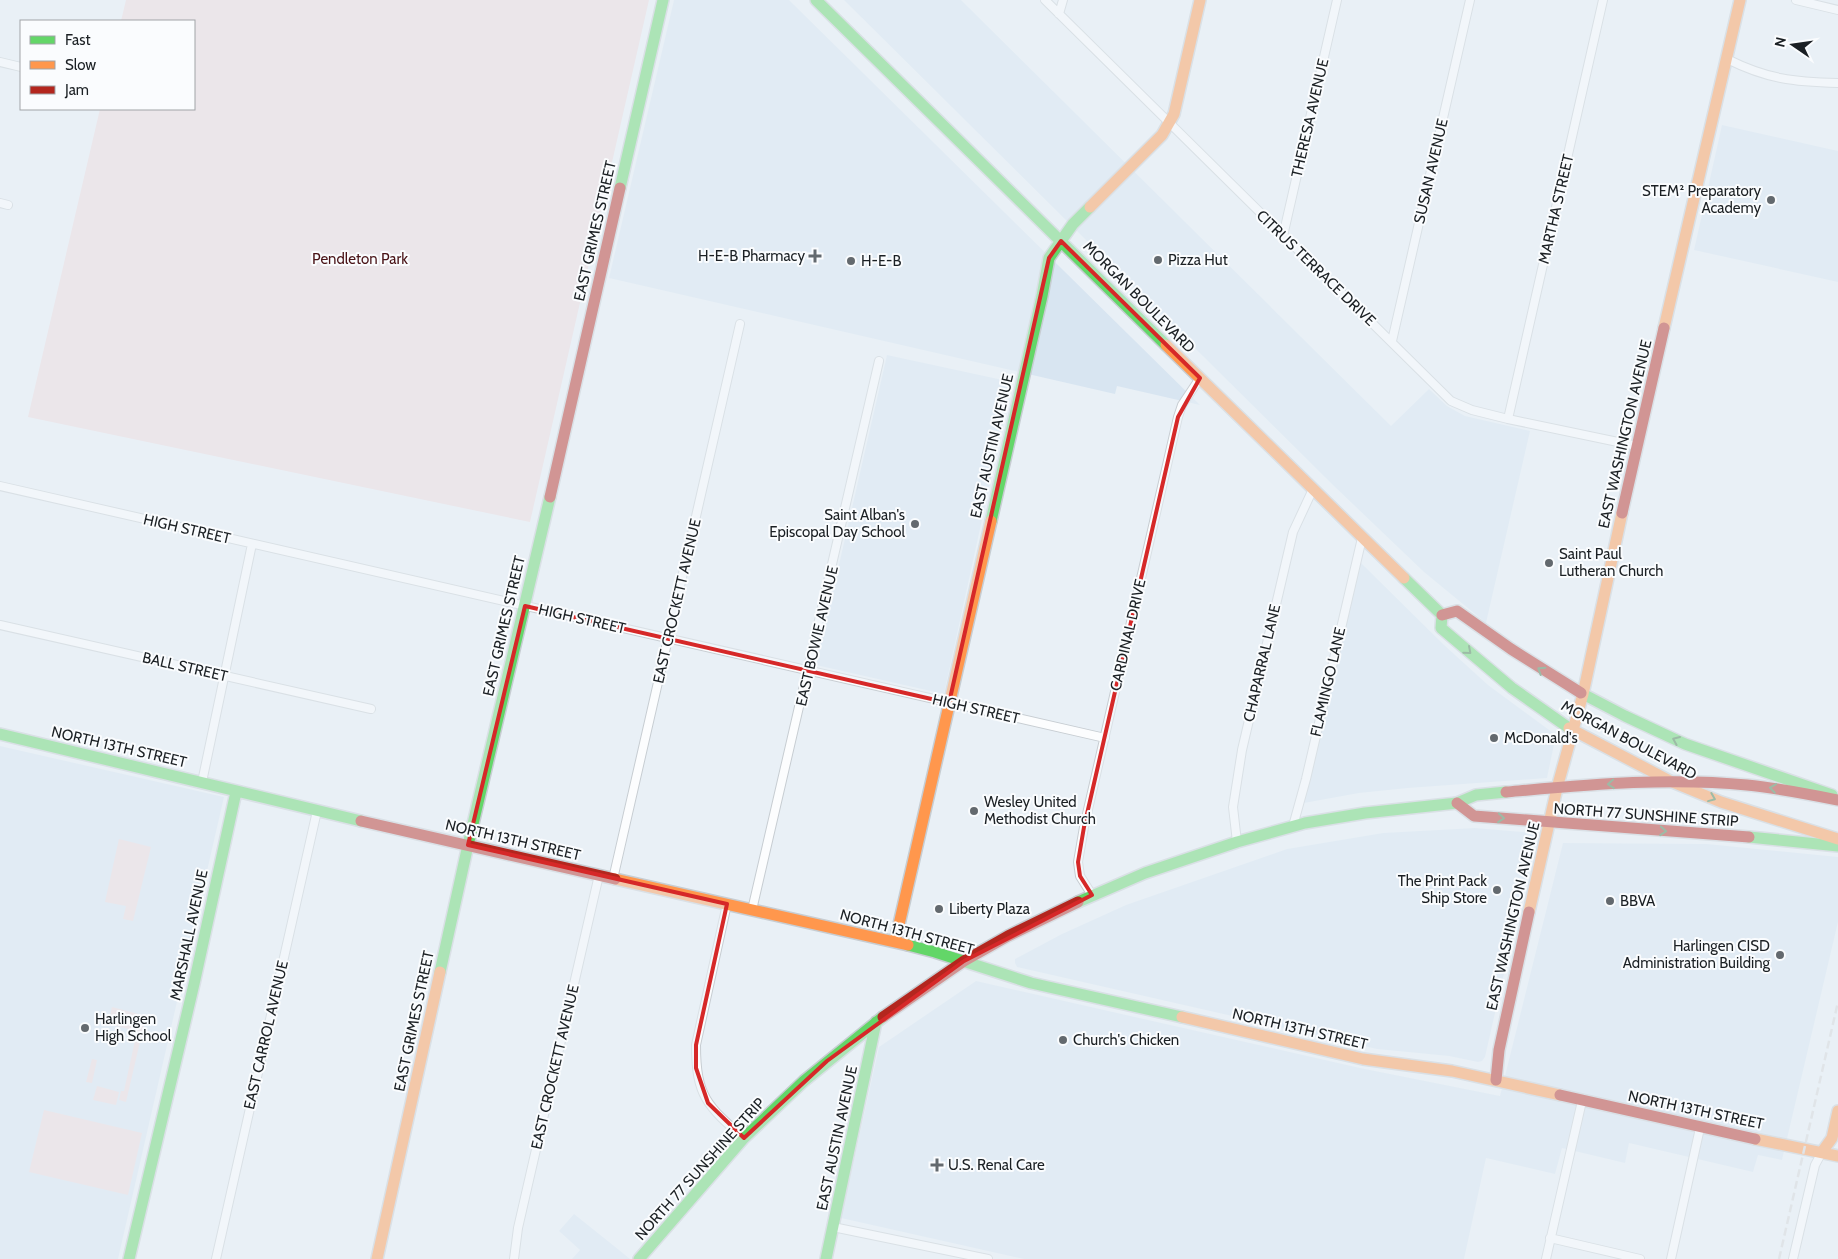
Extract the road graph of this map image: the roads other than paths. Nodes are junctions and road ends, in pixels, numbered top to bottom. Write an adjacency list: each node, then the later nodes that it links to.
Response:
1 (663, 0): 30 (street, EAST GRIMES STREET)
2 (816, 0): 19 (street, MORGAN BOULEVARD)
3 (1045, 0): 12 (street, CITRUS TERRACE DRIVE)
4 (1063, 0): 12 (street)
5 (1200, 0): 17 (street, EAST AUSTIN AVENUE)
6 (1338, 0): 18 (street, THERESA AVENUE)
7 (1470, 0): 21 (street, SUSAN AVENUE)
8 (1603, 0): 24 (street, MARTHA STREET)
9 (1740, 0): 13 (street, EAST WASHINGTON AVENUE)
10 (1796, 0): 11 (street)
11 (1838, 10)
12 (1059, 14): 17 (street, CITRUS TERRACE DRIVE)
13 (1726, 59): 16 (street); 25 (street, EAST WASHINGTON AVENUE)
14 (0, 62): 15 (street)
15 (20, 67)
16 (1838, 84)
17 (1169, 124): 18 (street, CITRUS TERRACE DRIVE); 19 (street, EAST AUSTIN AVENUE)
18 (1283, 236): 21 (street, CITRUS TERRACE DRIVE)
19 (1061, 241): 23 (street, MORGAN BOULEVARD); 37 (street, EAST AUSTIN AVENUE)
20 (740, 324): 33 (street, EAST CROCKETT AVENUE)
21 (1392, 341): 24 (street, CITRUS TERRACE DRIVE)
22 (879, 362): 34 (street, EAST BOWIE AVENUE)
23 (1200, 378): 27 (street, MORGAN BOULEVARD); 41 (street, CARDINAL DRIVE)
24 (1508, 419): 25 (street, CITRUS TERRACE DRIVE)
25 (1637, 446): 36 (street, EAST WASHINGTON AVENUE)
26 (0, 486): 29 (street, HIGH STREET)
27 (1313, 489): 28 (street, MORGAN BOULEVARD); 52 (street, CHAPARRAL LANE)
28 (1362, 538): 31 (street, MORGAN BOULEVARD); 50 (street, FLAMINGO LANE)
29 (252, 544): 30 (street, HIGH STREET); 35 (street)
30 (525, 606): 33 (street, HIGH STREET); 53 (street, EAST GRIMES STREET)
31 (1442, 615): 36 (street, MORGAN BOULEVARD, one-way to 31); 39 (street, MORGAN BOULEVARD, one-way to 39)
32 (0, 625): 35 (street, BALL STREET)
33 (668, 639): 34 (street, HIGH STREET); 56 (street, EAST CROCKETT AVENUE)
34 (809, 670): 37 (street, HIGH STREET); 59 (street, EAST BOWIE AVENUE)
35 (224, 676): 38 (street, BALL STREET); 43 (street)
36 (1583, 694): 39 (street, EAST WASHINGTON AVENUE); 46 (street, MORGAN BOULEVARD, one-way to 36)
37 (949, 703): 41 (street, HIGH STREET); 60 (street, EAST AUSTIN AVENUE)
38 (371, 709)
39 (1574, 731): 42 (street, MORGAN BOULEVARD); 44 (street, EAST WASHINGTON AVENUE)
40 (0, 734): 43 (street, NORTH 13TH STREET)
41 (1105, 738): 57 (street, CARDINAL DRIVE)
42 (1670, 781): 44 (street, NORTH 77 SUNSHINE STRIP, one-way to 44); 46 (street, NORTH 77 SUNSHINE STRIP, one-way to 42); 51 (street, MORGAN BOULEVARD, one-way to 51)
43 (202, 782): 45 (street, NORTH 13TH STREET)
44 (1557, 788): 47 (street, NORTH 77 SUNSHINE STRIP); 49 (street, EAST WASHINGTON AVENUE)
45 (236, 792): 48 (street, NORTH 13TH STREET); 73 (street, MARSHALL AVENUE)
46 (1838, 799)
47 (1457, 803): 49 (street, NORTH 77 SUNSHINE STRIP, one-way to 49); 50 (street, NORTH 77 SUNSHINE STRIP)
48 (317, 811): 53 (street, NORTH 13TH STREET); 74 (street, EAST CARROL AVENUE)
49 (1549, 823): 54 (street, NORTH 77 SUNSHINE STRIP, one-way to 54); 63 (street, EAST WASHINGTON AVENUE)
50 (1293, 826): 52 (street, NORTH 77 SUNSHINE STRIP)
51 (1838, 839)
52 (1237, 842): 57 (street, NORTH 77 SUNSHINE STRIP)
53 (468, 845): 55 (street, NORTH 13TH STREET); 75 (street, EAST GRIMES STREET)
54 (1838, 846)
55 (599, 875): 56 (street, NORTH 13TH STREET); 76 (street, EAST CROCKETT AVENUE)
56 (613, 878): 58 (street, NORTH 13TH STREET)
57 (1092, 895): 61 (street, NORTH 77 SUNSHINE STRIP)
58 (727, 904): 59 (street, NORTH 13TH STREET); 67 (street)
59 (752, 910): 60 (street, NORTH 13TH STREET)
60 (895, 942): 61 (street, NORTH 13TH STREET)
61 (964, 961): 62 (street, NORTH 77 SUNSHINE STRIP); 63 (street, NORTH 13TH STREET)
62 (876, 1022): 67 (street, NORTH 77 SUNSHINE STRIP); 70 (street, EAST AUSTIN AVENUE)
63 (1496, 1080): 64 (street, NORTH 13TH STREET)
64 (1582, 1101): 66 (street, NORTH 13TH STREET); 71 (street)
65 (1838, 1111): 68 (street)
66 (1700, 1128): 68 (street, NORTH 13TH STREET); 82 (street)
67 (744, 1138): 77 (street, NORTH 77 SUNSHINE STRIP)
68 (1822, 1152): 69 (street, NORTH 13TH STREET); 83 (street)
69 (1838, 1156)
70 (833, 1227): 72 (street); 78 (street, EAST AUSTIN AVENUE)
71 (1550, 1238): 80 (street); 81 (street)
72 (963, 1256): 79 (street)
73 (129, 1259)
74 (216, 1259)
75 (377, 1259)
76 (514, 1259)
77 (639, 1259)
78 (826, 1259)
79 (988, 1259)
80 (1546, 1259)
81 (1640, 1259)
82 (1671, 1259)
83 (1793, 1259)

